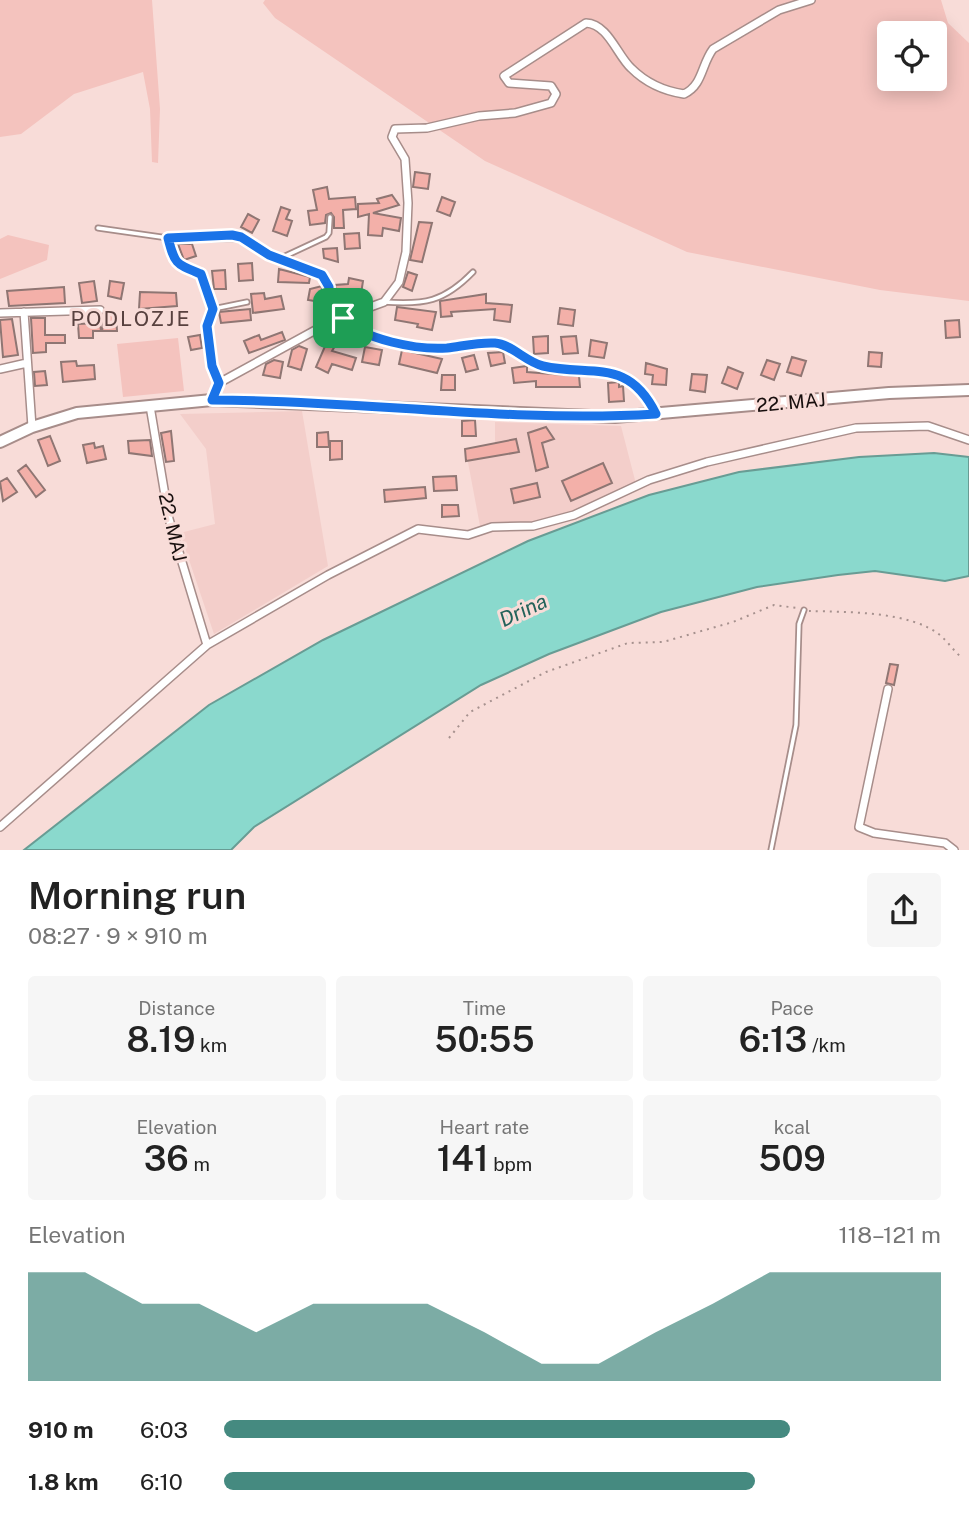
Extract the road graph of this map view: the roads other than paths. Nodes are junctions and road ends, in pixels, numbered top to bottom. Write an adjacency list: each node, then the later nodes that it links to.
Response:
1 (811, 0): 8 (street)
2 (330, 217): 5 (lane)
3 (99, 229): 4 (lane)
4 (168, 238): 5 (street); 9 (street)
5 (279, 259): 14 (street)
6 (473, 272): 8 (lane)
7 (247, 302): 9 (lane)
8 (384, 302): 13 (street)
9 (213, 309): 17 (street)
10 (100, 310): 11 (street)
11 (24, 312): 12 (street); 15 (street)
12 (0, 313)
13 (343, 318): 14 (street); 21 (street)
14 (331, 321): 17 (street)
15 (27, 363): 16 (street); 22 (street)
16 (0, 369)
17 (219, 383): 19 (street)
18 (969, 390): 21 (main road, 22. MAJ)
19 (212, 400): 20 (main road, 22. MAJ); 21 (main road, 22. MAJ)
20 (150, 406): 22 (main road, 22. MAJ); 26 (street, 22. MAJ)
21 (656, 414)
22 (32, 427): 24 (main road, 22. MAJ)
23 (969, 440): 26 (street)
24 (0, 442)
25 (804, 610): 29 (lane)
26 (208, 645): 28 (street)
27 (888, 689): 30 (street)
28 (0, 827)
29 (771, 850)
30 (954, 850)

